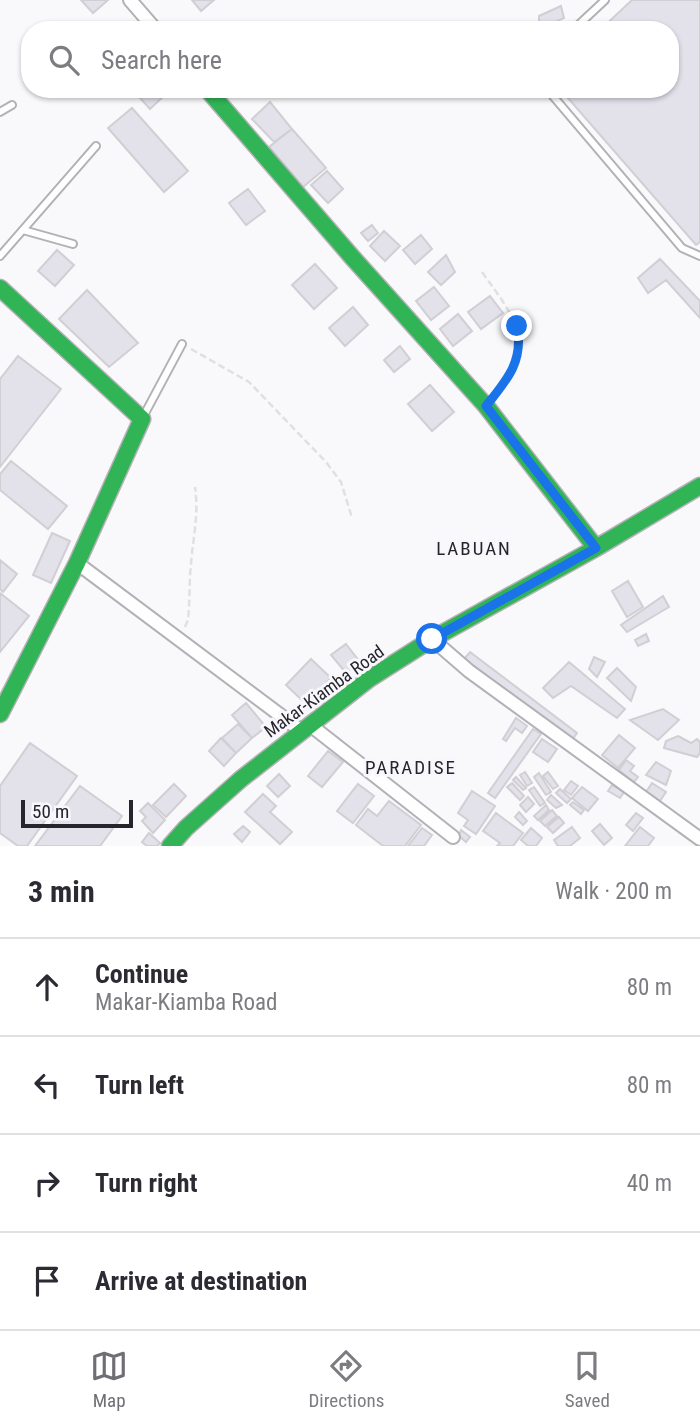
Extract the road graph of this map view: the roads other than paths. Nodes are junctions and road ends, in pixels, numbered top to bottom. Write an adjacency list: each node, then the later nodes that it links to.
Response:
1 (130, 0): 3 (street)
2 (605, 0): 4 (lane)
3 (148, 21)
4 (583, 21)
5 (215, 98): 18 (street)
6 (555, 98): 13 (lane)
7 (12, 105): 8 (lane)
8 (0, 111)
9 (96, 146): 10 (lane)
10 (23, 230): 11 (lane); 12 (lane)
11 (73, 244)
12 (0, 256)
13 (700, 256)
14 (0, 288): 16 (street)
15 (182, 344): 16 (lane)
16 (142, 419): 19 (street)
17 (700, 486): 18 (street, Makar-Kiamba Road)
18 (596, 548): 20 (street, Makar-Kiamba Road)
19 (76, 563): 21 (street); 22 (street)
20 (432, 639): 22 (street, Makar-Kiamba Road); 24 (street)
21 (0, 714)
22 (304, 727): 23 (street); 25 (street, Makar-Kiamba Road)
23 (453, 837)
24 (700, 839)
25 (170, 846)

